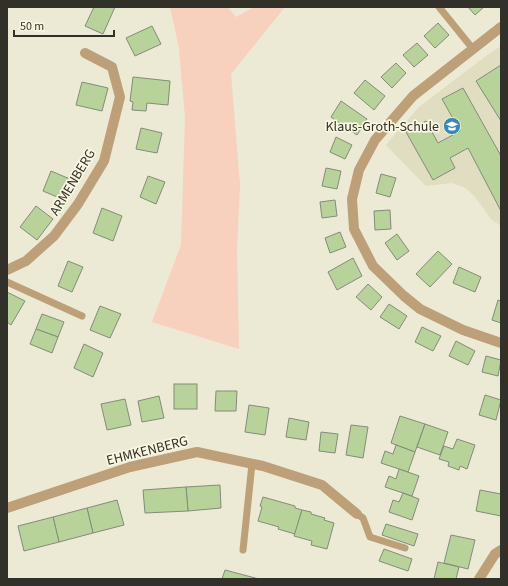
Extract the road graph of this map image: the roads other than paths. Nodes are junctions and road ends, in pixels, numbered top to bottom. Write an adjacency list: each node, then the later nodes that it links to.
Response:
1 (439, 7): 3 (lane)
2 (501, 27): 3 (street)
3 (472, 49): 8 (street)
4 (85, 53): 5 (street, ARMENBERG)
5 (7, 270)
6 (7, 282): 7 (lane)
7 (82, 316)
8 (501, 343)
9 (252, 464): 10 (street, EHMKENBERG); 11 (street, EHMKENBERG); 13 (lane)
10 (7, 508)
11 (357, 514): 12 (lane)
12 (405, 548)
13 (243, 550)
14 (501, 550): 15 (street)
15 (478, 579)

